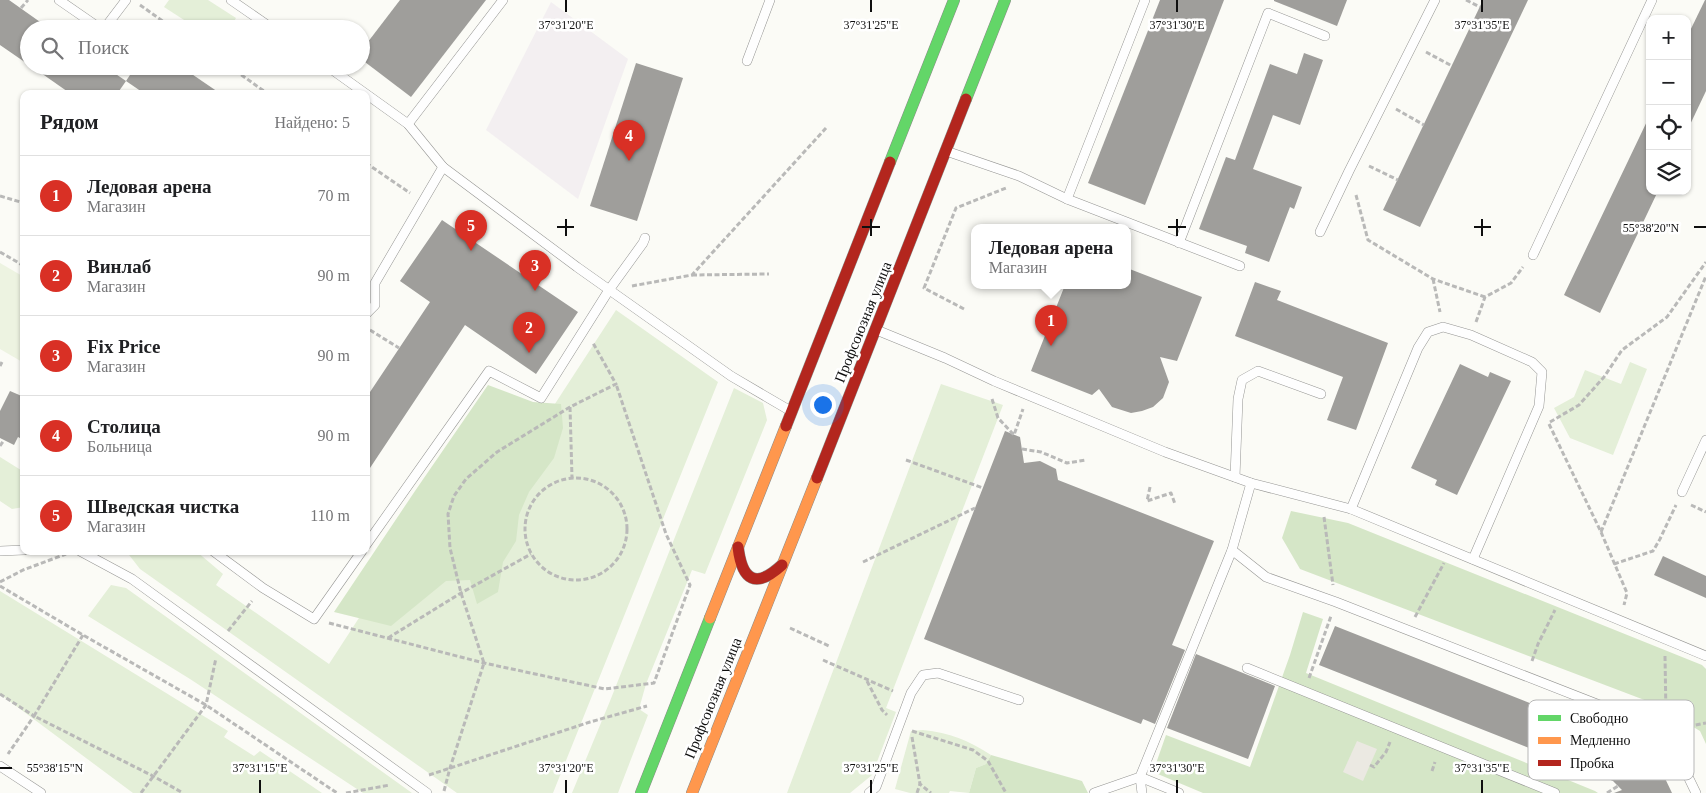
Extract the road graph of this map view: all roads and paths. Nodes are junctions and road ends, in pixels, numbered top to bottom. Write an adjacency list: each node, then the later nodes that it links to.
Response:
1 (28, 0): 15 (path)
2 (60, 0): 16 (lane)
3 (126, 0): 17 (lane)
4 (134, 0): 18 (path)
5 (503, 0): 30 (lane)
6 (770, 0): 22 (lane)
7 (954, 0): 73 (main road, Профсоюзная улица)
8 (1005, 0): 33 (main road, Профсоюзная улица)
9 (1145, 0): 41 (lane)
10 (1436, 0): 21 (lane)
11 (1466, 0): 14 (path)
12 (1652, 0): 48 (lane)
13 (233, 1): 19 (lane)
14 (1480, 7)
15 (21, 8)
16 (89, 20)
17 (109, 20)
18 (162, 20)
19 (260, 20)
20 (1325, 36): 46 (lane)
21 (1412, 45): 23 (path); 29 (lane)
22 (747, 61)
23 (1452, 66)
24 (241, 75): 26 (path)
25 (340, 75): 27 (lane)
26 (260, 90)
27 (361, 90)
28 (370, 97): 30 (lane)
29 (1383, 102): 31 (path); 34 (lane)
30 (408, 124): 36 (lane)
31 (1424, 125)
32 (826, 128): 53 (path)
33 (947, 151): 41 (lane); 63 (main road, Профсоюзная улица)
34 (1355, 159): 37 (lane); 38 (path)
35 (370, 165): 43 (path)
36 (443, 167): 43 (lane); 56 (lane)
37 (1349, 170): 44 (lane); 55 (path)
38 (1398, 180)
39 (1006, 188): 58 (path)
40 (0, 196): 42 (path)
41 (1068, 198): 46 (lane)
42 (20, 202)
43 (423, 202): 59 (lane)
44 (1320, 232)
45 (645, 238): 56 (lane)
46 (1179, 242): 51 (lane)
47 (0, 252): 50 (path)
48 (1533, 255): 57 (path)
49 (1706, 262): 90 (path)
50 (20, 264)
51 (1240, 266)
52 (769, 274): 53 (path)
53 (692, 275): 56 (path)
54 (1706, 276): 90 (path)
55 (1433, 280): 57 (path); 60 (path)
56 (609, 290): 61 (lane); 73 (lane)
57 (1485, 297): 64 (path)
58 (964, 309)
59 (370, 310)
60 (1443, 327): 64 (lane); 88 (lane)
61 (586, 329): 68 (path); 91 (lane)
62 (370, 330): 65 (path)
63 (876, 330): 80 (lane); 105 (main road, Профсоюзная улица)
64 (1471, 336): 102 (lane)
65 (399, 348)
66 (2, 362): 67 (path)
67 (0, 366)
68 (616, 384): 71 (path); 125 (path)
69 (1321, 394): 80 (lane)
70 (992, 398): 72 (path)
71 (570, 407): 81 (path); 108 (path)
72 (1023, 409)
73 (791, 411): 92 (main road, Профсоюзная улица)
74 (4, 440): 76 (path)
75 (1706, 440): 85 (lane)
76 (0, 446)
77 (1022, 449): 79 (path)
78 (906, 460): 84 (path)
79 (1086, 460)
80 (1235, 477): 82 (lane)
81 (572, 478): 96 (path); 96 (path)
82 (1251, 482): 88 (lane); 95 (lane)
83 (1150, 487): 86 (path)
84 (983, 488)
85 (1680, 496): 104 (path)
86 (1175, 504)
87 (975, 508): 103 (path)
88 (1351, 509): 102 (lane)
89 (1323, 513): 109 (path)
90 (1601, 532): 104 (path)
91 (370, 539)
92 (738, 547): 105 (main road); 154 (main road, Профсоюзная улица)
93 (0, 550): 94 (lane)
94 (20, 550)
95 (1232, 550): 109 (lane); 142 (lane)
96 (531, 554): 108 (path)
97 (62, 555): 106 (path)
98 (87, 555): 118 (lane)
99 (218, 555): 107 (lane)
100 (359, 555): 111 (lane)
101 (1446, 558): 114 (path)
102 (1473, 559): 112 (lane)
103 (864, 562)
104 (1614, 564): 112 (path)
105 (782, 565): 155 (main road, Профсоюзная улица)
106 (0, 584): 115 (path)
107 (262, 588): 111 (lane); 118 (path)
108 (461, 593): 116 (path); 122 (path)
109 (1336, 602): 114 (lane); 126 (path)
110 (1558, 602): 124 (path)
111 (314, 620): 116 (path)
112 (1620, 620): 117 (lane)
113 (790, 628): 119 (path)
114 (1408, 630): 124 (lane)
115 (82, 635): 134 (path); 135 (path)
116 (388, 638): 122 (path)
117 (1665, 638): 120 (lane); 133 (path)
118 (219, 642): 134 (path); 144 (lane)
119 (829, 646)
120 (1706, 656)
121 (823, 660): 128 (path)
122 (484, 663): 125 (path); 140 (path)
123 (1247, 668): 126 (lane)
124 (1527, 677): 132 (lane)
125 (654, 683): 127 (path)
126 (1304, 690): 162 (lane)
127 (652, 691)
128 (893, 691)
129 (0, 694): 135 (path)
130 (650, 699): 140 (path)
131 (1019, 700): 156 (lane)
132 (1586, 700)
133 (1666, 700)
134 (206, 706): 141 (path); 150 (path)
135 (34, 716): 138 (path); 141 (path)
136 (911, 731): 158 (path)
137 (1386, 752): 139 (path)
138 (2, 762): 147 (lane)
139 (1370, 765)
140 (450, 768): 144 (path); 153 (path)
141 (153, 776): 148 (path); 149 (path)
142 (1140, 777): 159 (lane); 160 (lane); 161 (lane)
143 (1690, 780): 164 (lane)
144 (412, 782): 151 (path); 152 (lane)
145 (920, 784): 157 (path)
146 (1618, 786): 163 (path)
147 (41, 793)
148 (141, 793)
149 (183, 793)
150 (337, 793)
151 (346, 793)
152 (427, 793)
153 (444, 793)
154 (642, 793)
155 (692, 793)
156 (870, 793)
157 (917, 793)
158 (1006, 793)
159 (1094, 793)
160 (1142, 793)
161 (1179, 793)
162 (1555, 793)
163 (1607, 793)
164 (1696, 793)

